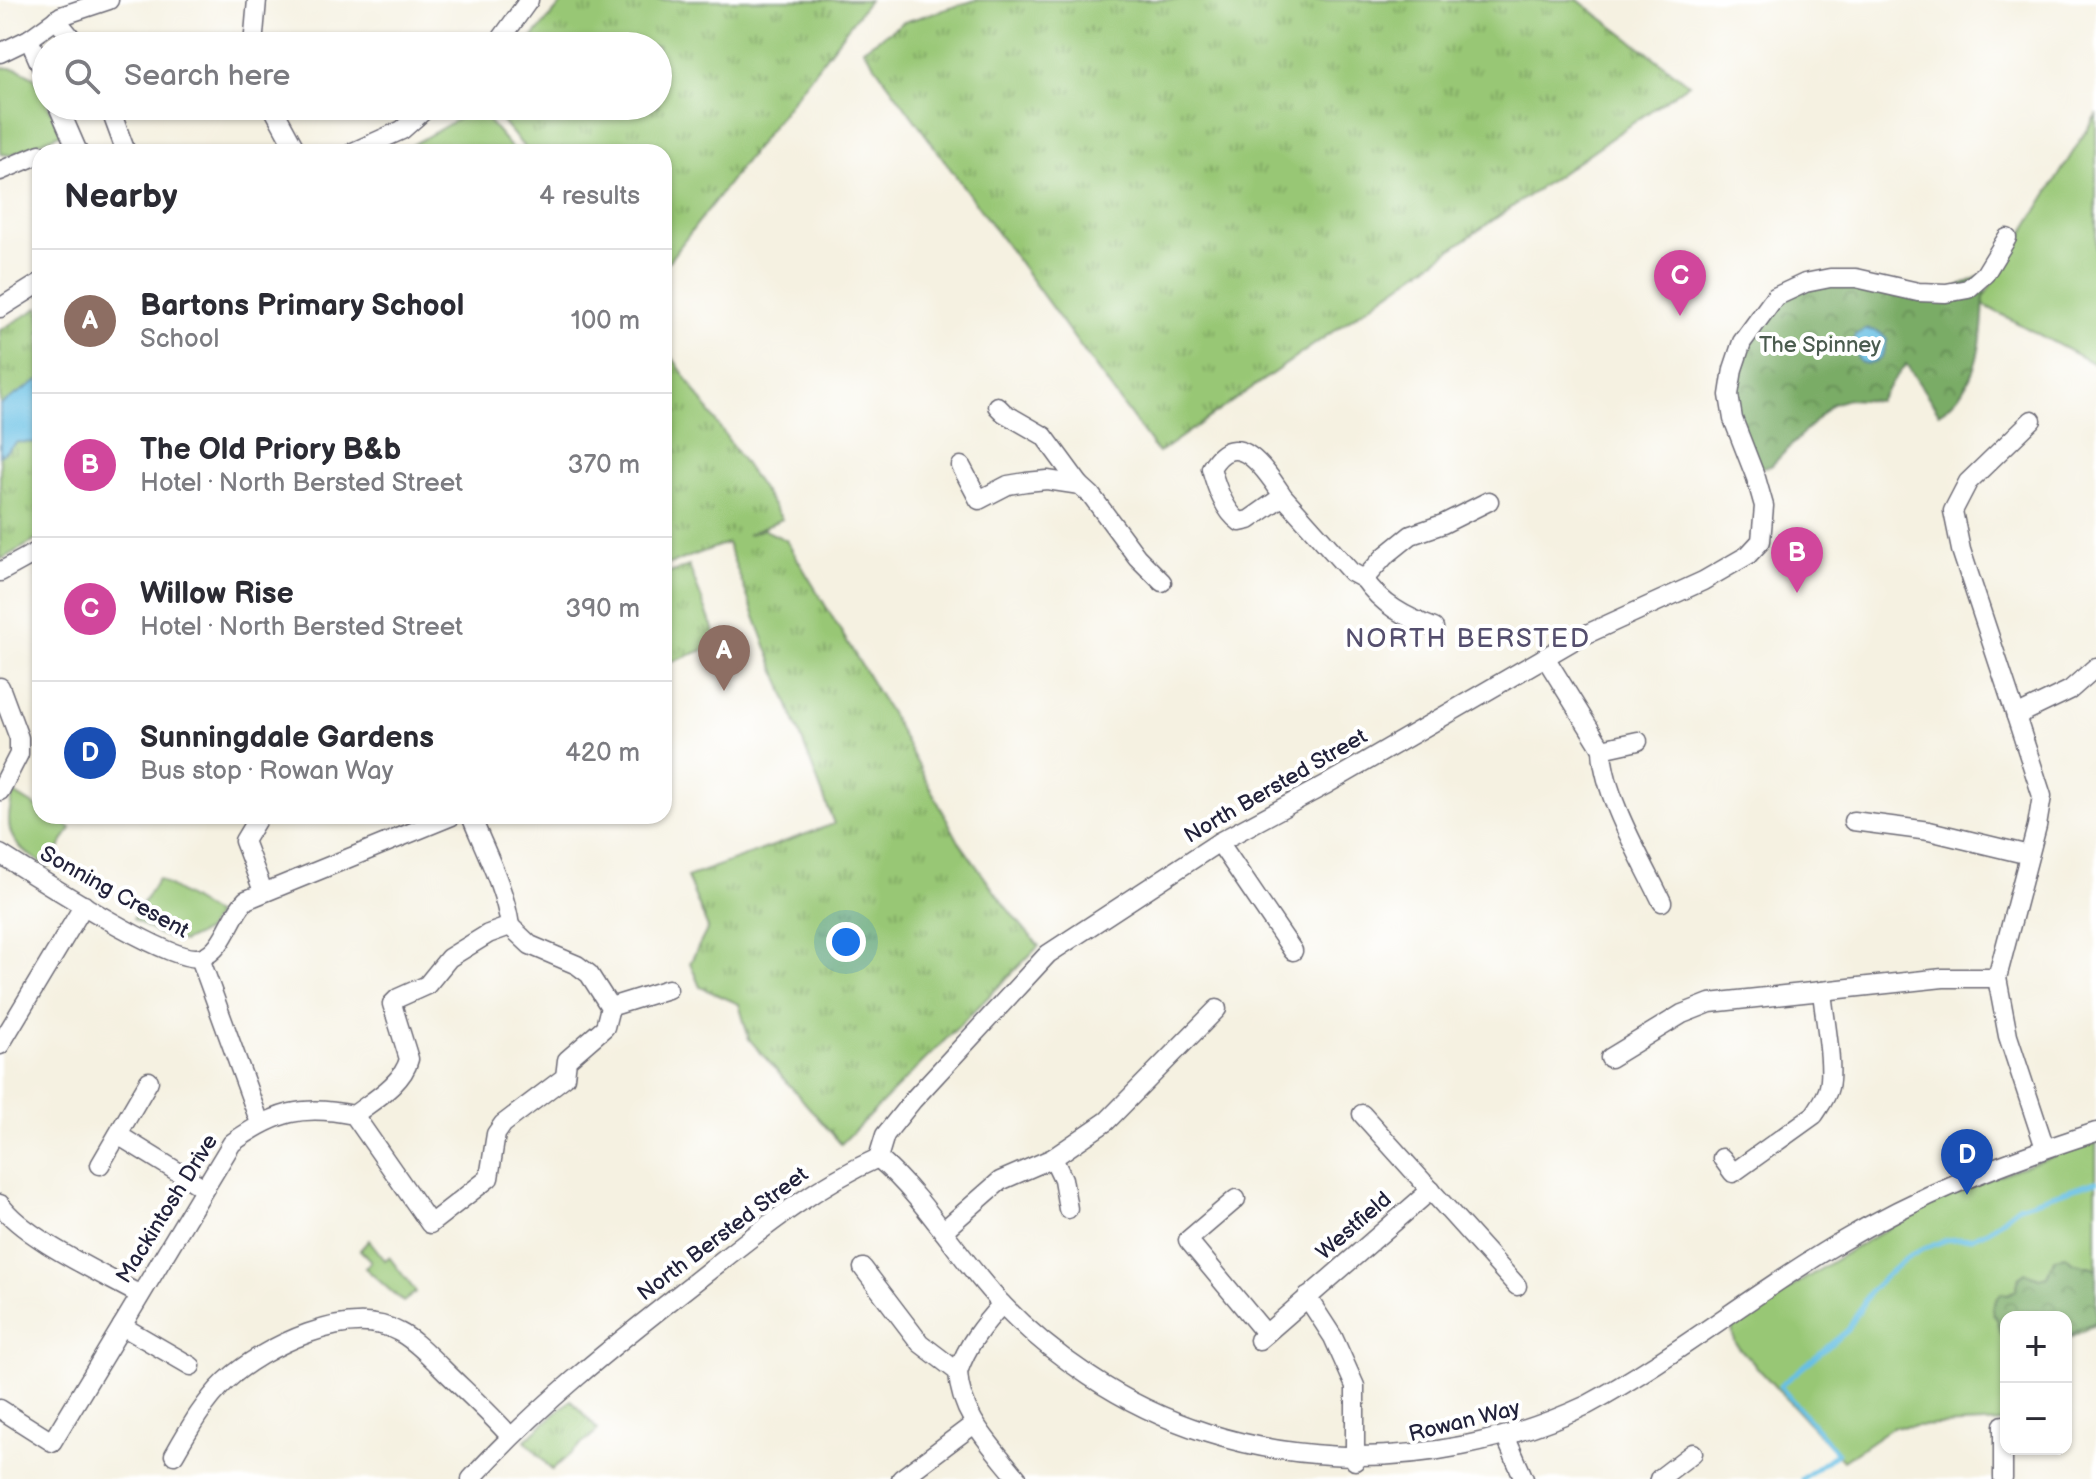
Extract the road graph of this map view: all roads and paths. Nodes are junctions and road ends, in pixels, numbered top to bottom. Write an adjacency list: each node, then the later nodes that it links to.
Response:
1 (109, 0): 4 (street)
2 (257, 0): 7 (street)
3 (529, 0): 8 (street)
4 (56, 19): 5 (street); 6 (street)
5 (38, 32)
6 (67, 32)
7 (254, 32)
8 (506, 32)
9 (32, 37): 10 (street)
10 (29, 39): 11 (street); 12 (street)
11 (32, 46)
12 (0, 53)
13 (64, 120): 17 (street)
14 (114, 120): 18 (street)
15 (280, 120): 19 (street)
16 (413, 120): 20 (street)
17 (75, 144)
18 (123, 144)
19 (293, 144)
20 (371, 144)
21 (32, 157): 22 (street)
22 (0, 171)
23 (2007, 238): 37 (street, North Bersted Street)
24 (32, 288): 25 (street)
25 (0, 308)
26 (997, 406): 29 (street)
27 (2032, 420): 40 (street)
28 (961, 466): 29 (street)
29 (1080, 485): 35 (street)
30 (1283, 496): 34 (street)
31 (1489, 501): 34 (street)
32 (32, 554): 33 (street)
33 (0, 572)
34 (1364, 579): 36 (street)
35 (1162, 582)
36 (1434, 628)
37 (1545, 657): 42 (street); 48 (street, North Bersted Street)
38 (2096, 667): 40 (street)
39 (0, 687): 43 (street)
40 (2016, 716): 50 (street)
41 (1638, 741): 42 (street)
42 (1602, 749): 52 (street)
43 (0, 791)
44 (1853, 821): 50 (street)
45 (254, 824): 51 (street)
46 (432, 824): 51 (street, Sonning Cresent)
47 (474, 824): 54 (street)
48 (1219, 842): 55 (street); 71 (street, North Bersted Street)
49 (0, 854): 53 (street, Sonning Cresent)
50 (2029, 855): 57 (street)
51 (263, 891): 56 (street, Sonning Cresent)
52 (1662, 902)
53 (84, 905): 56 (street, Sonning Cresent); 62 (street)
54 (510, 926): 60 (street); 66 (street)
55 (1293, 951)
56 (200, 958): 67 (street)
57 (1997, 978): 59 (street); 70 (street)
58 (668, 989): 60 (street)
59 (1822, 991): 63 (street); 73 (street)
60 (610, 1007): 66 (street)
61 (1217, 1009): 72 (street)
62 (0, 1045)
63 (1610, 1058)
64 (149, 1081): 69 (street)
65 (1362, 1114): 76 (street)
66 (354, 1115): 67 (street)
67 (260, 1123): 75 (street, Mackintosh Drive)
68 (2096, 1132): 70 (street, Rowan Way)
69 (118, 1135): 74 (street); 75 (street)
70 (2045, 1148): 92 (street, Rowan Way)
71 (878, 1158): 80 (street, Rowan Way); 91 (street, North Bersted Street)
72 (1053, 1158): 79 (street); 80 (street)
73 (1722, 1158)
74 (100, 1165)
75 (204, 1188): 83 (street, Mackintosh Drive)
76 (1431, 1190): 82 (street); 84 (street, Westfield)
77 (1236, 1199): 84 (street, Westfield)
78 (0, 1204): 83 (street)
79 (1068, 1209)
80 (943, 1231): 85 (street, Rowan Way)
81 (863, 1268): 88 (street)
82 (1517, 1286)
83 (140, 1295): 86 (street, Mackintosh Drive)
84 (1307, 1297): 96 (street)
85 (1002, 1304): 88 (street); 96 (street, Rowan Way)
86 (122, 1326): 87 (street); 89 (street, Mackintosh Drive)
87 (191, 1366)
88 (958, 1372): 90 (street)
89 (0, 1409)
90 (974, 1424): 98 (street); 99 (street)
91 (510, 1436): 94 (street); 97 (street, North Bersted Street)
92 (1506, 1438): 96 (street, Rowan Way); 100 (street)
93 (1693, 1453): 101 (street)
94 (174, 1455)
95 (2003, 1455): 102 (street)
96 (1355, 1461)
97 (471, 1479)
98 (901, 1479)
99 (1018, 1479)
100 (1524, 1479)
101 (1659, 1479)
102 (2003, 1479)

